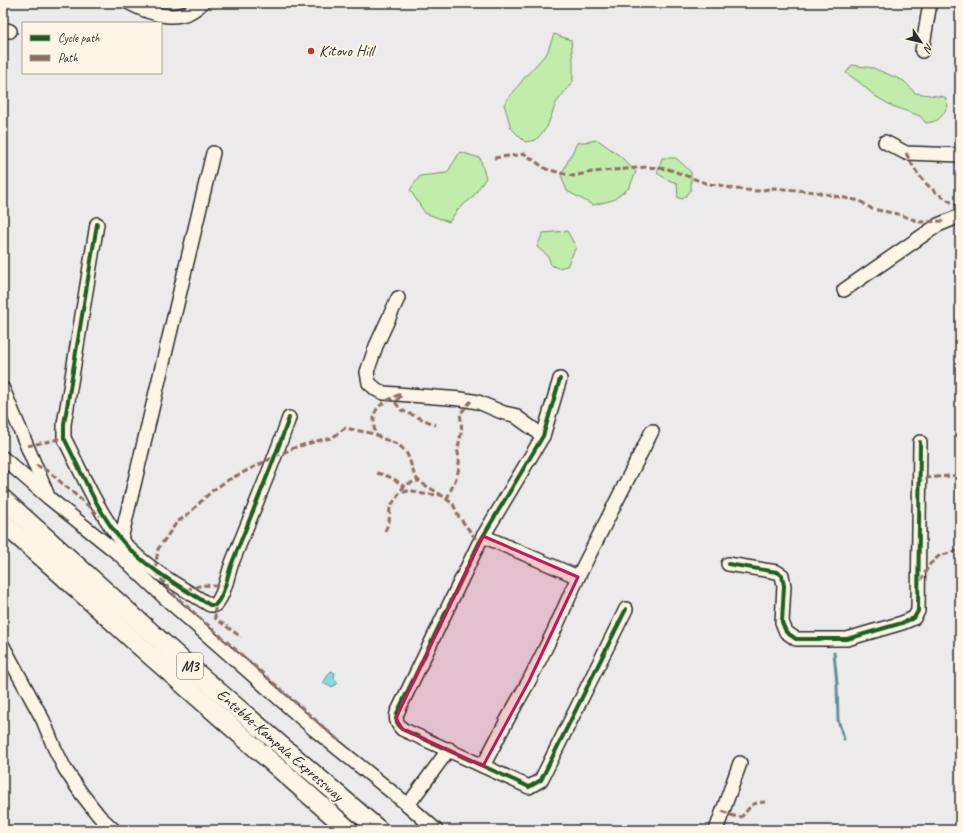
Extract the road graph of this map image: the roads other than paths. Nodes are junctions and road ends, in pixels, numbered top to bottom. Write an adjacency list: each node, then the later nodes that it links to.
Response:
1 (129, 3): 4 (street)
2 (202, 3): 4 (street)
3 (930, 3): 5 (street)
4 (143, 7)
5 (922, 51)
6 (885, 142): 8 (street)
7 (213, 154): 24 (street)
8 (960, 154)
9 (960, 216): 11 (street)
10 (97, 224): 24 (street)
11 (844, 290)
12 (398, 298): 17 (street)
13 (560, 379): 17 (street)
14 (3, 389): 20 (street)
15 (289, 418): 24 (street)
16 (652, 431): 27 (street)
17 (543, 436): 23 (street)
18 (920, 442): 26 (street)
19 (3, 458): 20 (street)
20 (49, 498): 25 (street)
21 (3, 499): 36 (highway, Entebbe-Kampala Expressway / M3)
22 (3, 523): 35 (highway, Entebbe-Kampala Expressway / M3)
23 (483, 536): 27 (street); 30 (street)
24 (121, 540): 25 (street)
25 (120, 555): 33 (street)
26 (728, 564)
27 (578, 577): 32 (street)
28 (626, 609): 32 (street)
29 (3, 646): 34 (street)
30 (449, 749): 32 (street); 33 (street)
31 (740, 763): 38 (street)
32 (483, 766)
33 (408, 805): 37 (street)
34 (114, 830)
35 (348, 830)
36 (379, 830)
37 (436, 830)
38 (716, 830)

